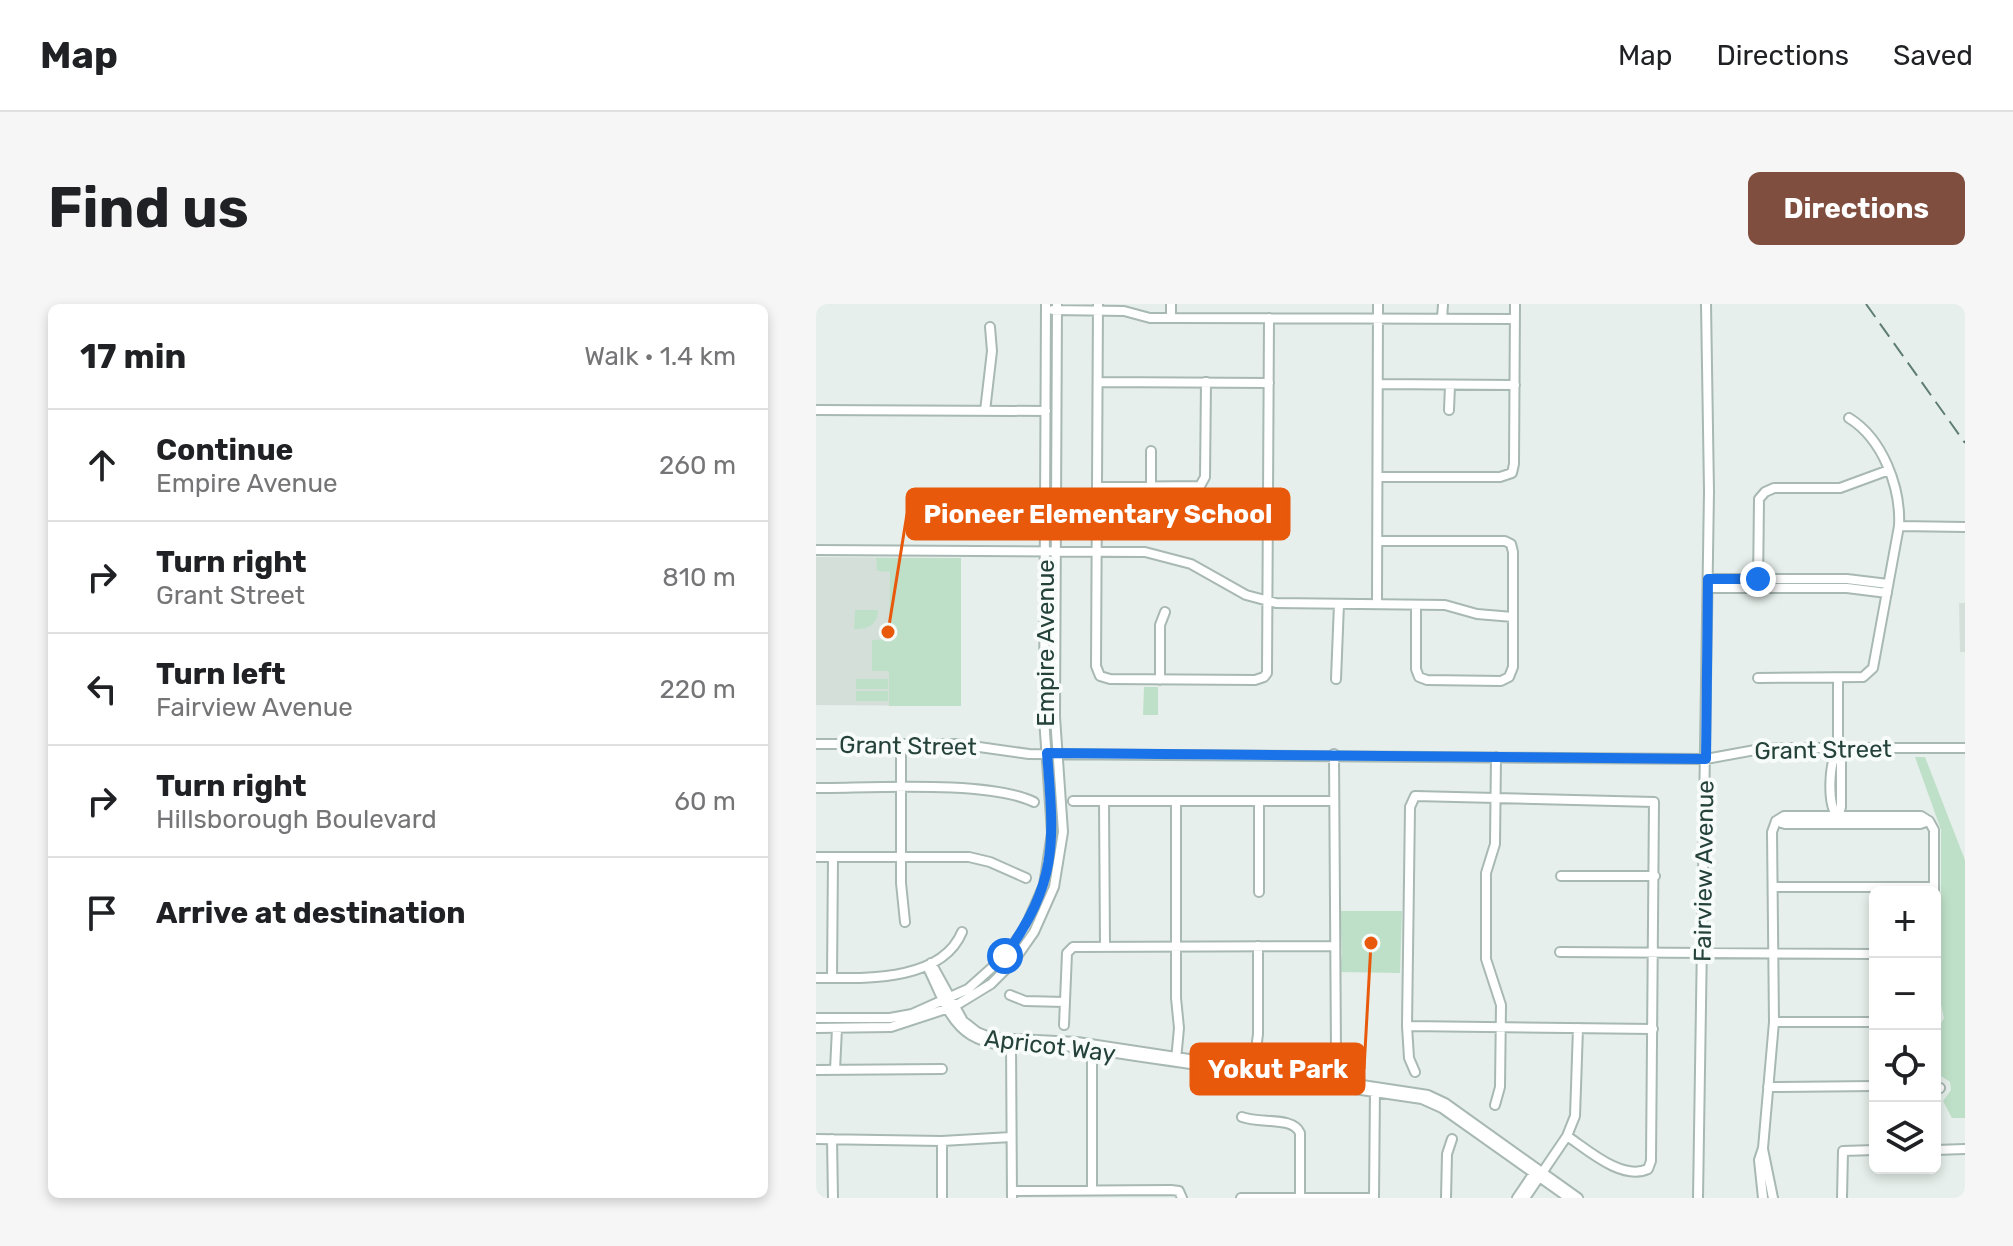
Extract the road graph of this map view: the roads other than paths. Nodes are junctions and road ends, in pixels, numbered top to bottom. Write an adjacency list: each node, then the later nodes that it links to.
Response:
1 (1171, 304): 9 (street)
2 (1378, 304): 11 (street)
3 (1443, 304): 12 (street)
4 (1515, 304): 13 (street)
5 (1706, 304): 38 (street, Fairview Avenue)
6 (1046, 307): 7 (street); 24 (street, Empire Avenue)
7 (1057, 307): 8 (street); 36 (street, Empire Avenue)
8 (1098, 307): 9 (street); 15 (street)
9 (1171, 318): 10 (street)
10 (1269, 318): 11 (street); 17 (street)
11 (1378, 319): 12 (street); 18 (street)
12 (1442, 319): 13 (street)
13 (1515, 319): 20 (street)
14 (990, 327): 23 (street)
15 (1098, 382): 16 (street); 29 (street)
16 (1206, 382): 17 (street); 30 (street)
17 (1269, 383): 41 (street)
18 (1379, 384): 19 (street); 28 (street)
19 (1450, 385): 20 (street); 22 (street)
20 (1515, 385): 28 (street)
21 (816, 410): 23 (street)
22 (1449, 410)
23 (985, 411): 24 (street)
24 (1046, 411): 35 (street, Empire Avenue)
25 (1849, 418): 27 (street)
26 (1151, 451): 30 (street)
27 (1889, 470): 31 (street); 39 (street)
28 (1379, 477): 33 (street)
29 (1097, 487): 30 (street); 37 (street)
30 (1151, 487)
31 (1899, 526): 32 (street); 40 (street)
32 (1965, 527)
33 (1378, 541): 43 (street); 46 (street)
34 (816, 550): 35 (street)
35 (1045, 551): 36 (street); 55 (street, Empire Avenue)
36 (1056, 551): 37 (street); 56 (street, Empire Avenue)
37 (1097, 552): 41 (street); 50 (street)
38 (1708, 583): 39 (street); 59 (street, Fairview Avenue)
39 (1758, 583): 40 (street)
40 (1888, 589): 49 (street)
41 (1269, 601): 42 (street); 50 (street)
42 (1339, 604): 43 (street); 48 (street)
43 (1377, 604): 44 (street)
44 (1416, 605): 46 (street); 46 (street)
45 (1165, 612): 50 (street)
46 (1513, 617)
47 (1758, 678): 49 (street)
48 (1336, 679)
49 (1838, 679): 54 (street)
50 (1160, 680)
51 (816, 744): 52 (street, Grant Street)
52 (901, 745): 55 (street, Grant Street); 61 (street)
53 (1965, 748): 54 (street, Grant Street)
54 (1838, 749): 59 (street, Grant Street); 69 (street)
55 (1047, 753): 56 (street, Grant Street); 96 (street, Empire Avenue)
56 (1058, 753): 57 (street, Grant Street); 96 (street, Empire Avenue)
57 (1334, 754): 58 (street, Grant Street); 67 (street)
58 (1496, 757): 59 (street, Grant Street); 62 (street)
59 (1706, 759): 88 (street, Fairview Avenue)
60 (816, 788): 61 (street)
61 (900, 788): 68 (street); 72 (street)
62 (1496, 799): 74 (street); 101 (street); 102 (street)
63 (1073, 801): 64 (street)
64 (1104, 801): 65 (street); 84 (street)
65 (1176, 801): 66 (street); 85 (street)
66 (1259, 801): 67 (street); 79 (street)
67 (1334, 801): 83 (street)
68 (1034, 802)
69 (1837, 820): 76 (street); 77 (street)
70 (816, 857): 71 (street)
71 (833, 857): 72 (street); 93 (street)
72 (901, 857): 75 (street); 80 (street)
73 (1561, 876): 74 (street)
74 (1655, 876): 87 (street)
75 (1026, 878)
76 (1934, 886)
77 (1774, 887): 78 (street); 89 (street)
78 (1869, 888)
79 (1259, 892)
80 (905, 922)
81 (962, 932): 91 (street)
82 (1258, 946): 83 (street); 85 (street); 114 (street)
83 (1335, 946): 109 (street)
84 (1105, 947): 85 (street); 95 (street)
85 (1176, 947): 110 (street)
86 (1560, 952): 87 (street)
87 (1654, 953): 88 (street); 106 (street)
88 (1702, 953): 89 (street); 145 (street, Fairview Avenue)
89 (1773, 954): 90 (street); 98 (street)
90 (1869, 954)
91 (931, 963): 93 (street); 96 (street, Apricot Way)
92 (816, 978): 93 (street)
93 (832, 978)
94 (1010, 995): 95 (street)
95 (1065, 1002): 100 (street)
96 (949, 1003): 97 (street, Empire Avenue); 104 (street, Empire Avenue); 107 (street, Apricot Way)
97 (816, 1018)
98 (1774, 1022): 99 (street); 117 (street)
99 (1869, 1022)
100 (1064, 1025)
101 (1407, 1026): 102 (street); 115 (street)
102 (1501, 1026): 105 (street); 119 (street)
103 (816, 1028): 104 (street, Empire Avenue)
104 (837, 1028): 113 (street)
105 (1578, 1028): 106 (street); 121 (street)
106 (1653, 1029): 121 (street)
107 (1011, 1043): 108 (street, Apricot Way); 122 (street)
108 (1092, 1048): 110 (street, Apricot Way); 132 (street)
109 (1336, 1054)
110 (1176, 1060): 114 (street, Apricot Way)
111 (942, 1069): 113 (street)
112 (816, 1070): 113 (street)
113 (835, 1070)
114 (1254, 1071): 118 (street, Apricot Way)
115 (1415, 1072)
116 (1869, 1086): 117 (street)
117 (1768, 1087): 127 (street)
118 (1374, 1089): 131 (street, Apricot Way); 139 (street)
119 (1495, 1105)
120 (1242, 1117): 138 (street)
121 (1567, 1136): 131 (street)
122 (1011, 1137): 126 (street); 133 (street)
123 (816, 1139): 124 (street)
124 (832, 1139): 126 (street); 134 (street)
125 (1452, 1139): 140 (street)
126 (942, 1141): 135 (street)
127 (1763, 1148): 146 (street); 147 (street)
128 (1965, 1149): 130 (street)
129 (1869, 1150): 148 (street)
130 (1941, 1150)
131 (1538, 1174): 141 (street); 142 (street); 143 (street, Apricot Way); 144 (street, Apricot Way)
132 (1092, 1190): 133 (street); 136 (street)
133 (1012, 1194)
134 (833, 1198)
135 (942, 1198)
136 (1182, 1198)
137 (1241, 1198): 138 (street)
138 (1300, 1198): 139 (street)
139 (1374, 1198)
140 (1446, 1198)
141 (1517, 1198)
142 (1525, 1198)
143 (1569, 1198)
144 (1578, 1198)
145 (1698, 1198)
146 (1763, 1198)
147 (1773, 1198)
148 (1842, 1198)

